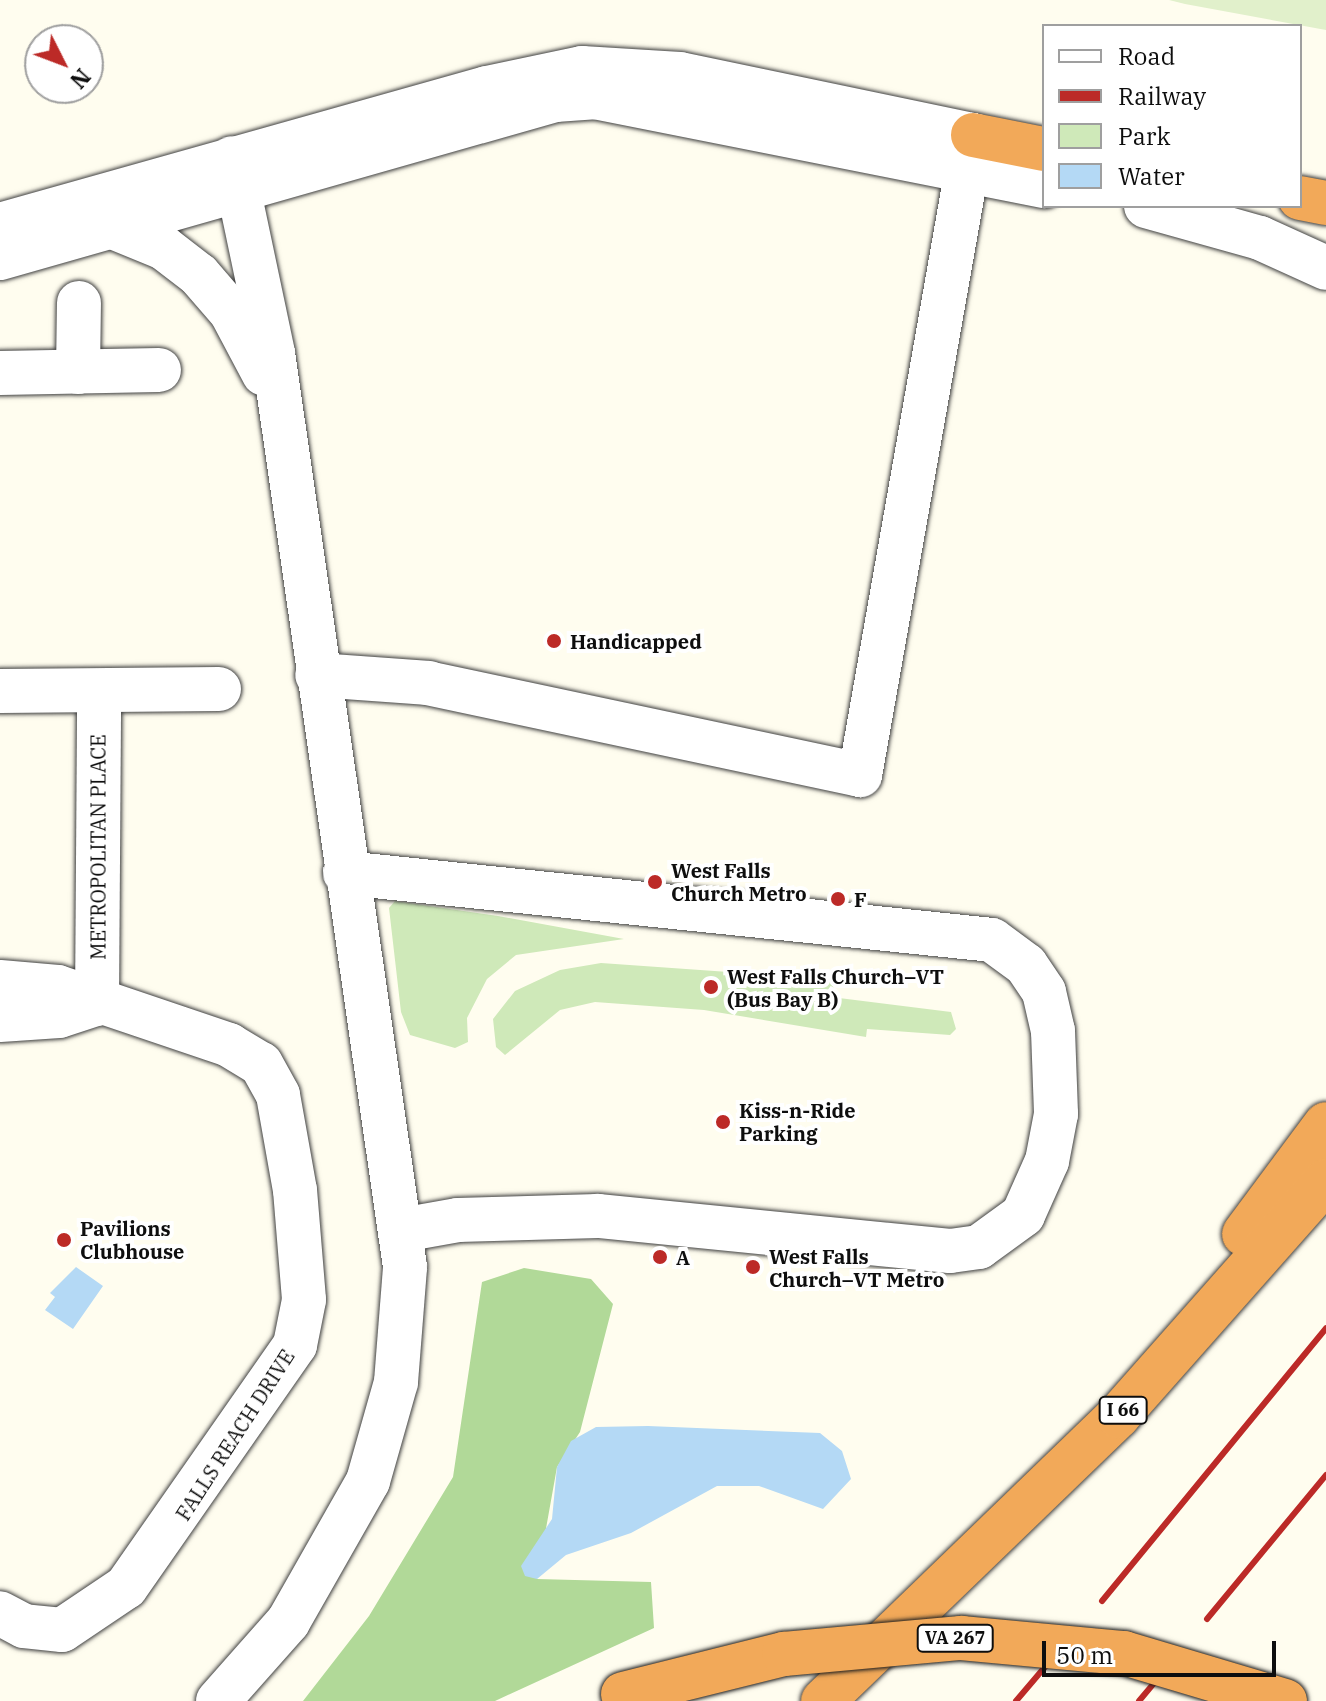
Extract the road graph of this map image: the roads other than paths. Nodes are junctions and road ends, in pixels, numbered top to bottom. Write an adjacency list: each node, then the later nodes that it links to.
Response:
1 (1042, 149): 2 (highway)
2 (969, 153): 3 (street); 4 (street); 22 (street)
3 (236, 174): 8 (street); 9 (street); 16 (street)
4 (1042, 185)
5 (1302, 198): 6 (highway)
6 (1326, 203)
7 (1154, 208): 11 (street)
8 (0, 225)
9 (110, 226): 10 (street); 16 (street)
10 (0, 258)
11 (1326, 268)
12 (79, 303): 14 (street)
13 (159, 370): 14 (street)
14 (78, 372): 15 (street)
15 (0, 373)
16 (282, 412): 17 (street)
17 (307, 605): 18 (street); 22 (street)
18 (317, 675): 22 (street); 23 (street)
19 (219, 689): 21 (street)
20 (0, 691): 21 (street)
21 (99, 691): 25 (street, METROPOLITAN PLACE)
22 (654, 735)
23 (345, 873): 29 (street); 29 (street)
24 (0, 982): 25 (street, FALLS REACH DRIVE)
25 (97, 1004): 26 (street); 30 (street, FALLS REACH DRIVE)
26 (0, 1020)
27 (1326, 1124): 31 (highway)
28 (1326, 1181): 31 (highway, I 66)
29 (402, 1230): 33 (street)
30 (0, 1613)
31 (905, 1626): 34 (highway, I 66)
32 (615, 1698): 35 (highway, VA 267, bridge)
33 (218, 1701)
34 (823, 1701)
35 (1285, 1701)

